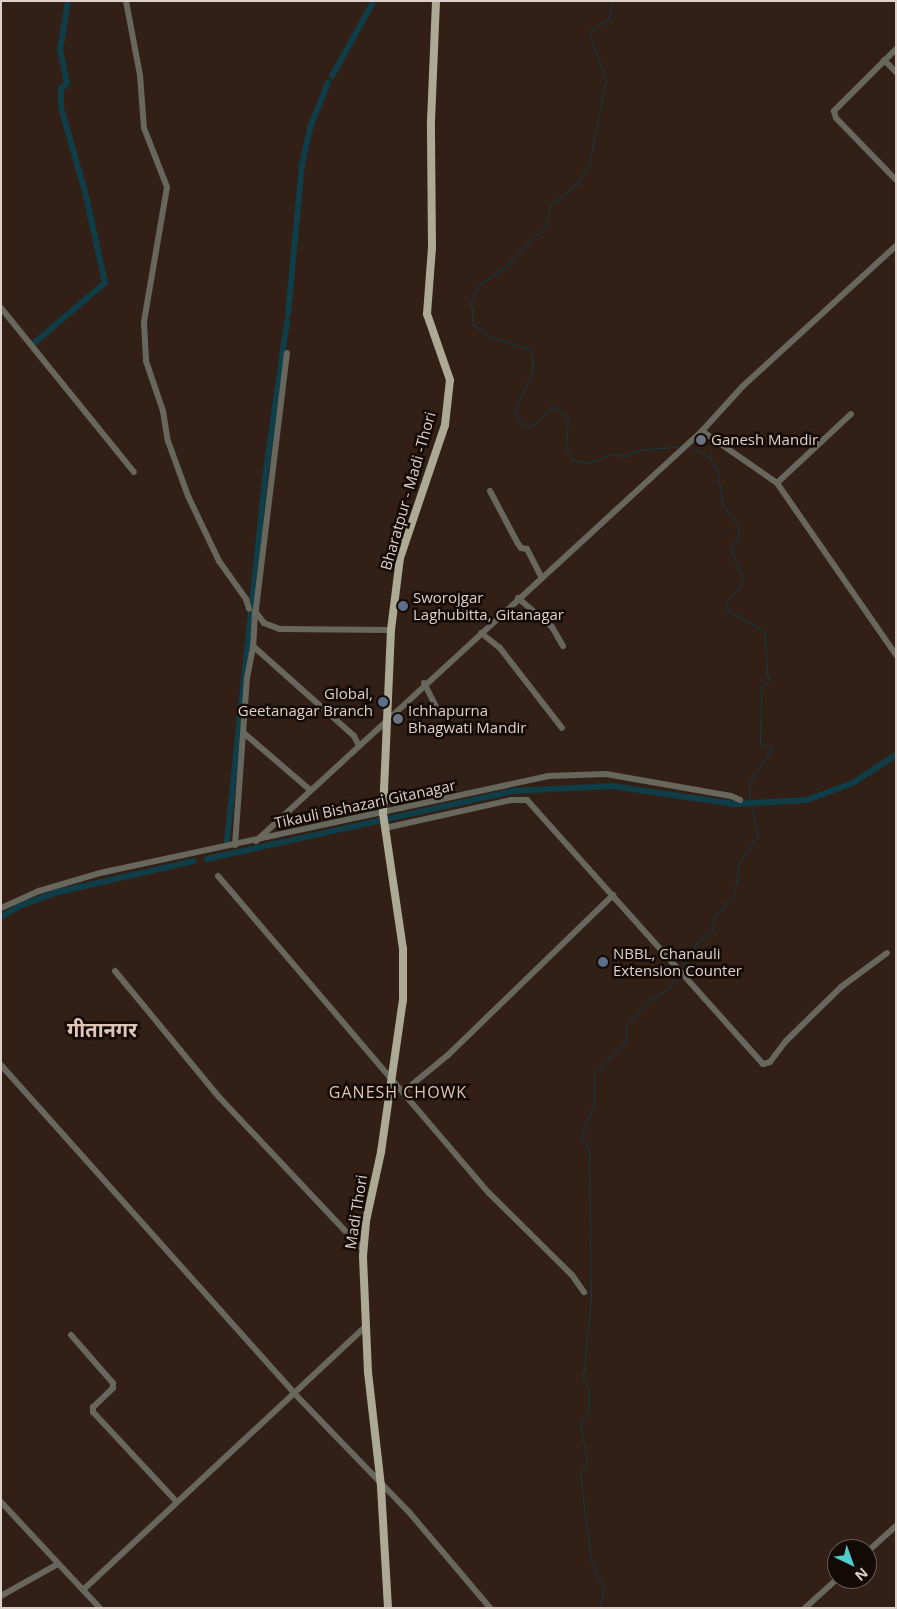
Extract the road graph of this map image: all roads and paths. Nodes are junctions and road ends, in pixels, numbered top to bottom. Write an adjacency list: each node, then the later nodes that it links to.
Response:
1 (126, 1): 17 (street)
2 (436, 1): 19 (main road, Bharatpur - Madi -Thori)
3 (896, 49): 4 (street)
4 (884, 60): 5 (street); 6 (street)
5 (896, 72)
6 (896, 180)
7 (896, 246): 11 (street)
8 (1, 308): 12 (street)
9 (287, 353): 18 (street)
10 (851, 414): 13 (street)
11 (702, 431): 13 (street); 15 (street)
12 (134, 472)
13 (777, 483): 23 (street)
14 (490, 491): 15 (street)
15 (541, 576): 16 (street)
16 (518, 598): 20 (street); 22 (street)
17 (249, 609)
18 (255, 616): 19 (street); 21 (street)
19 (391, 630): 26 (main road, Bharatpur - Madi -Thori)
20 (481, 633): 24 (street); 27 (street)
21 (254, 646): 28 (street); 29 (street)
22 (563, 646)
23 (896, 655)
24 (424, 683): 25 (street); 26 (street)
25 (440, 713)
26 (388, 716): 29 (street); 32 (main road, Bharatpur - Madi -Thori)
27 (562, 728)
28 (245, 734): 30 (street); 35 (street)
29 (358, 744): 30 (street)
30 (310, 790): 34 (street)
31 (740, 800): 32 (street, Tikauli Bishazari Gitanagar)
32 (383, 813): 33 (main road, Bharatpur - Madi -Thori); 34 (street, Tikauli Bishazari Gitanagar)
33 (385, 825): 37 (street); 42 (main road, Madi Thori)
34 (256, 840): 35 (street, Tikauli Bishazari Gitanagar)
35 (235, 845): 38 (street, Tikauli Bishazari Gitanagar)
36 (218, 876): 42 (street)
37 (613, 895): 39 (street); 43 (street)
38 (1, 908)
39 (887, 952)
40 (115, 972): 44 (street)
41 (1, 1065): 48 (street)
42 (392, 1080): 43 (street); 44 (main road, Madi Thori)
43 (403, 1092): 45 (street)
44 (363, 1250): 46 (main road, Madi Thori)
45 (584, 1292)
46 (366, 1326): 48 (street); 49 (main road, Madi Thori)
47 (71, 1335): 51 (street)
48 (293, 1392): 49 (street); 51 (street)
49 (382, 1486): 59 (main road, Madi Thori); 60 (street)
50 (1, 1502): 54 (street)
51 (177, 1502): 56 (street)
52 (896, 1526): 53 (street)
53 (877, 1543)
54 (58, 1564): 56 (street); 57 (street)
55 (827, 1589): 61 (street)
56 (83, 1590): 58 (street)
57 (1, 1596)
58 (100, 1608)
59 (388, 1608)
60 (490, 1608)
61 (805, 1608)

